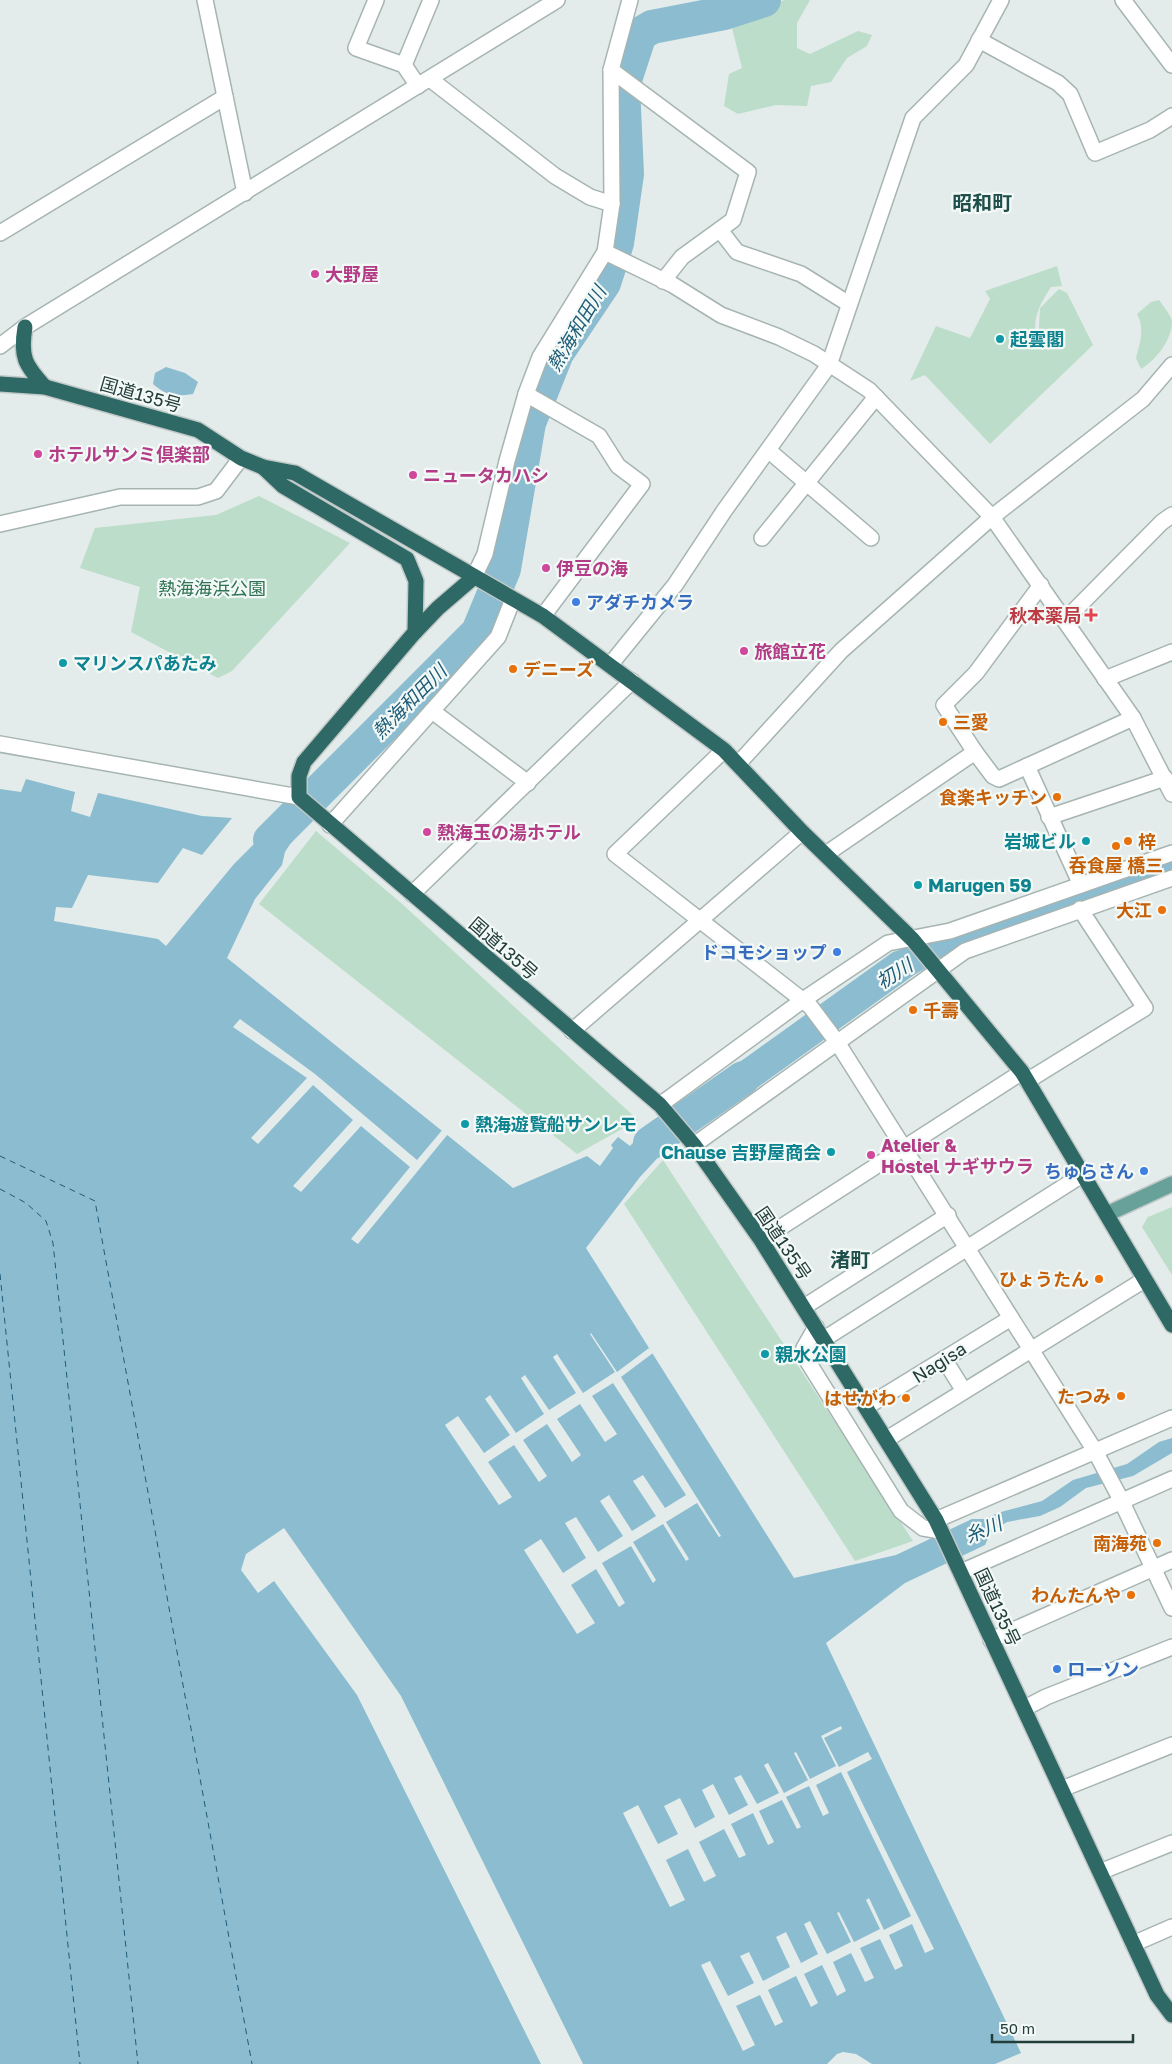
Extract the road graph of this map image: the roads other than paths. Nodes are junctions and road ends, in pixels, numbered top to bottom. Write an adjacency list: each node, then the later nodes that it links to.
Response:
1 (205, 0): 13 (street)
2 (376, 0): 10 (street)
3 (430, 0): 10 (street)
4 (557, 0): 12 (street)
5 (630, 0): 11 (street)
6 (1001, 0): 8 (street)
7 (1123, 0): 9 (street)
8 (979, 40): 14 (street); 21 (street)
9 (1172, 64)
10 (404, 65): 12 (street)
11 (611, 70): 16 (street); 17 (street)
12 (424, 82): 15 (street); 16 (street)
13 (225, 97): 15 (street); 18 (street)
14 (1172, 116)
15 (245, 193): 22 (street)
16 (612, 204): 19 (street)
17 (720, 230): 20 (street); 21 (street)
18 (0, 233)
19 (605, 252): 20 (street); 29 (street)
20 (664, 281): 24 (street)
21 (850, 304): 24 (street)
22 (25, 327): 23 (street); 27 (highway)
23 (0, 346)
24 (829, 365): 28 (street); 30 (street)
25 (1170, 374): 35 (street)
26 (0, 384): 27 (highway, 国道135号)
27 (45, 387): 31 (highway, 国道135号)
28 (876, 397): 33 (street); 35 (street)
29 (533, 398): 39 (street); 42 (street)
30 (768, 450): 33 (street); 46 (street)
31 (241, 458): 32 (highway, 国道135号); 36 (street)
32 (263, 467): 39 (highway, 国道135号); 44 (highway, 国道135号)
33 (806, 483): 37 (street); 38 (street)
34 (1172, 515): 43 (street)
35 (992, 517): 40 (street); 54 (street)
36 (0, 524)
37 (762, 538)
38 (871, 538)
39 (474, 577): 41 (highway, 国道135号); 44 (highway)
40 (1041, 585): 43 (street); 53 (street)
41 (511, 598): 42 (highway, 国道135号); 49 (street)
42 (543, 616): 46 (highway, 国道135号)
43 (1066, 619): 47 (street)
44 (415, 632): 59 (highway)
45 (1172, 652): 47 (street)
46 (610, 665): 48 (highway, 国道135号)
47 (1105, 679): 50 (street)
48 (632, 681): 52 (highway, 国道135号); 57 (street)
49 (432, 711): 57 (street); 61 (street)
50 (1133, 718): 55 (street); 56 (street)
51 (0, 744): 59 (street)
52 (724, 750): 54 (highway, 国道135号); 69 (street)
53 (975, 752): 55 (street); 64 (street)
54 (738, 764): 62 (highway, 国道135号)
55 (1027, 766): 60 (street)
56 (1165, 778): 58 (street); 60 (street)
57 (528, 782): 67 (street)
58 (1172, 794)
59 (299, 797): 61 (highway, 国道135号)
60 (1049, 817): 66 (street)
61 (330, 825): 67 (highway, 国道135号)
62 (802, 832): 64 (highway, 国道135号); 69 (street)
63 (1172, 853): 66 (street)
64 (826, 854): 70 (highway, 国道135号)
65 (1172, 878): 68 (street)
66 (1081, 885): 70 (street)
67 (412, 894): 73 (highway, 国道135号)
68 (1080, 909): 71 (street); 75 (street)
69 (700, 920): 72 (street); 73 (street)
70 (913, 940): 71 (highway, 国道135号); 72 (street)
71 (937, 968): 74 (street); 75 (highway, 国道135号)
72 (806, 1003): 74 (street); 76 (street)
73 (572, 1031): 76 (highway, 国道135号)
74 (837, 1042): 77 (street); 78 (street)
75 (1025, 1077): 78 (street); 79 (highway, 国道135号)
76 (660, 1105): 77 (highway, 国道135号)
77 (694, 1145): 83 (highway, 国道135号)
78 (904, 1147): 82 (street); 83 (street)
79 (1082, 1175): 81 (highway, 国道135号); 84 (street)
80 (1172, 1184): 81 (main road)
81 (1107, 1214): 85 (highway, 国道135号)
82 (948, 1215): 84 (street); 86 (street)
83 (761, 1240): 86 (highway, 国道135号)
84 (968, 1248): 87 (street); 89 (street)
85 (1144, 1280): 88 (highway, 国道135号); 90 (street)
86 (804, 1307): 89 (highway, 国道135号)
87 (1011, 1318): 90 (street); 91 (street, Nagisa)
88 (1172, 1325)
89 (820, 1333): 93 (highway, 国道135号); 99 (street)
90 (1030, 1349): 92 (street); 96 (street)
91 (944, 1359): 92 (street); 93 (street, Nagisa)
92 (964, 1391): 95 (street)
93 (866, 1407): 95 (highway, 国道135号)
94 (1172, 1418): 96 (street)
95 (887, 1439): 99 (highway, 国道135号)
96 (1095, 1450): 98 (street); 99 (street)
97 (1172, 1479): 98 (street)
98 (1120, 1499): 101 (street); 102 (street)
99 (940, 1527): 101 (highway, 国道135号)
100 (1172, 1560): 102 (street)
101 (959, 1568): 104 (highway, 国道135号)
102 (1154, 1568): 103 (street); 104 (street)
103 (1172, 1608)
104 (992, 1640): 106 (highway, 国道135号)
105 (1172, 1647): 106 (street)
106 (1025, 1708): 108 (highway, 国道135号)
107 (1172, 1745): 108 (street)
108 (1062, 1789): 110 (highway, 国道135号)
109 (1172, 1843): 110 (street)
110 (1100, 1872): 112 (highway, 国道135号)
111 (1172, 1927): 112 (street)
112 (1133, 1944): 113 (highway, 国道135号)
113 (1172, 2015)

